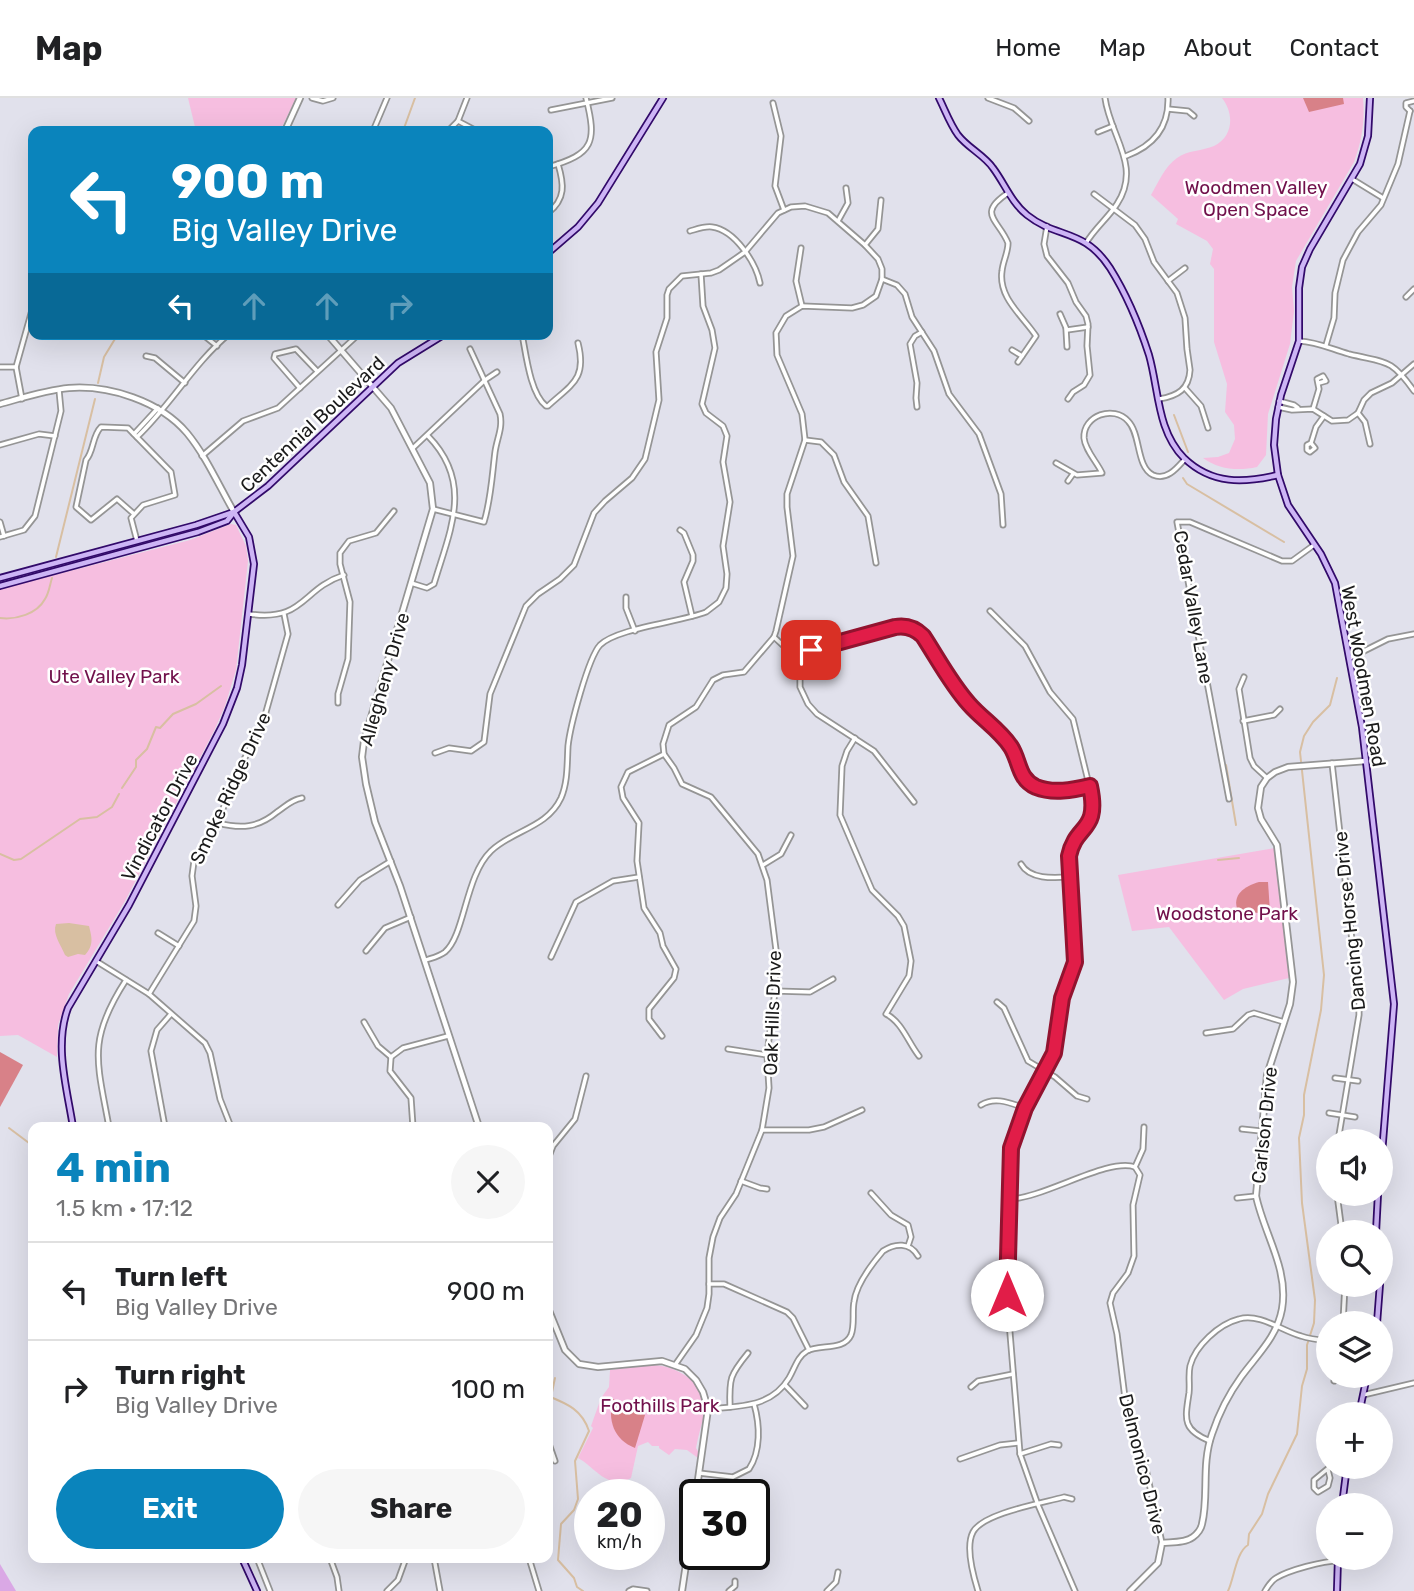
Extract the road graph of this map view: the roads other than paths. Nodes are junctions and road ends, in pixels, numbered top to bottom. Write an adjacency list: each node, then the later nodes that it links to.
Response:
1 (300, 98): 23 (street)
2 (312, 98): 3 (street)
3 (333, 98)
4 (387, 98): 24 (street)
5 (467, 98): 21 (street)
6 (586, 98): 16 (street)
7 (612, 98): 16 (street)
8 (663, 98): 47 (main road)
9 (939, 98): 34 (main road)
10 (988, 98): 22 (street)
11 (1105, 98): 27 (street)
12 (1168, 98): 17 (street)
13 (1370, 98): 32 (main road, West Woodmen Road)
14 (1414, 101): 19 (street)
15 (773, 103): 40 (street)
16 (587, 104): 18 (street); 30 (street)
17 (1168, 109): 20 (street); 29 (street)
18 (551, 110)
19 (1412, 111): 36 (street)
20 (1194, 116)
21 (458, 121): 25 (street); 26 (street)
22 (1029, 121)
23 (287, 126)
24 (375, 126)
25 (454, 126)
26 (468, 126)
27 (1113, 126): 28 (street); 29 (street)
28 (1098, 132)
29 (1126, 156): 39 (street)
30 (558, 164): 31 (street); 38 (street)
31 (553, 166)
32 (1352, 179): 36 (street); 68 (main road, West Woodmen Road)
33 (846, 188): 41 (street)
34 (1008, 193): 42 (main road); 77 (street)
35 (1094, 194): 39 (street)
36 (1384, 199): 70 (street)
37 (881, 200): 45 (street)
38 (553, 208)
39 (1114, 208): 44 (street); 52 (street)
40 (784, 210): 41 (street); 48 (street)
41 (838, 220): 45 (street)
42 (1048, 226): 44 (main road); 59 (street)
43 (690, 231): 48 (street)
44 (1086, 243): 95 (main road)
45 (865, 245): 51 (street)
46 (801, 248): 56 (street)
47 (553, 249)
48 (745, 252): 50 (street); 53 (street)
49 (1185, 268): 52 (street)
50 (701, 274): 142 (street); 144 (street)
51 (882, 279): 56 (street); 61 (street)
52 (1168, 281): 90 (street)
53 (760, 283)
54 (1414, 289): 55 (street)
55 (1406, 297)
56 (802, 306): 109 (street)
57 (1060, 314): 60 (street)
58 (28, 324): 81 (street)
59 (1088, 327): 60 (street); 94 (street)
60 (1066, 329): 72 (street)
61 (922, 332): 99 (street); 126 (street)
62 (210, 340): 71 (street)
63 (223, 340): 71 (street)
64 (331, 340): 75 (street)
65 (352, 340): 75 (street)
66 (435, 340): 88 (main road, Centennial Boulevard)
67 (523, 340): 98 (street)
68 (1300, 341): 70 (street); 97 (main road, West Woodmen Road)
69 (578, 343): 98 (street)
70 (1326, 345): 84 (street)
71 (217, 346): 86 (street)
72 (1067, 347)
73 (470, 349): 85 (street)
74 (1012, 350): 77 (street)
75 (339, 351): 82 (street); 88 (street)
76 (146, 356): 86 (street)
77 (1022, 356): 78 (street)
78 (1018, 362)
79 (1414, 363): 84 (street)
80 (0, 367): 81 (street)
81 (16, 367): 93 (street)
82 (317, 371): 89 (street); 89 (street)
83 (497, 372): 85 (street)
84 (1402, 374): 92 (street); 103 (street)
85 (485, 380): 108 (street); 124 (street)
86 (185, 383): 100 (street)
87 (1320, 383): 101 (street)
88 (373, 386): 113 (street); 122 (main road, Centennial Boulevard)
89 (300, 387): 114 (street)
90 (1185, 388): 95 (street); 105 (street)
91 (59, 389): 93 (street); 100 (street); 107 (street)
92 (1414, 391)
93 (22, 398): 96 (street)
94 (1068, 399)
95 (1159, 399): 115 (main road)
96 (0, 404)
97 (1279, 404): 101 (street); 118 (main road, West Woodmen Road)
98 (546, 406): 102 (street)
99 (918, 407)
100 (160, 409): 106 (street); 114 (street)
101 (1313, 409): 104 (street)
102 (542, 412)
103 (1358, 414): 104 (street); 111 (street)
104 (1324, 416): 110 (street)
105 (1208, 428)
106 (136, 435): 123 (street); 123 (street)
107 (55, 436): 112 (street); 128 (street)
108 (428, 436): 113 (street); 124 (street)
109 (805, 440): 131 (street); 133 (street)
110 (1311, 443)
111 (1370, 444)
112 (0, 445)
113 (412, 449): 120 (street)
114 (202, 456): 122 (street)
115 (1185, 459): 117 (street); 118 (main road)
116 (1056, 463): 117 (street)
117 (1073, 474): 119 (street)
118 (1278, 475): 130 (main road, West Woodmen Road)
119 (1069, 481)
120 (433, 509): 124 (street); 136 (street, Allegheny Drive)
121 (394, 511): 134 (street)
122 (234, 512): 129 (main road, Centennial Boulevard); 137 (main road, Centennial Boulevard); 140 (main road, Vindicator Drive)
123 (134, 514): 129 (street)
124 (455, 515): 136 (street)
125 (0, 522): 128 (street)
126 (1003, 525)
127 (680, 530): 142 (street)
128 (2, 537)
129 (137, 541): 135 (main road, Centennial Boulevard)
130 (1314, 545): 149 (main road, West Woodmen Road); 162 (street, Cedar Valley Lane)
131 (876, 563)
132 (781, 572): 133 (street)
133 (789, 574): 147 (street)
134 (344, 575): 141 (street); 151 (street)
135 (0, 578)
136 (411, 583): 166 (street, Allegheny Drive)
137 (0, 586)
138 (626, 597): 145 (street)
139 (990, 611): 160 (street)
140 (248, 614): 141 (street); 178 (main road, Vindicator Drive)
141 (284, 614): 164 (street, Smoke Ridge Drive)
142 (692, 616): 145 (street)
143 (511, 620): 144 (street)
144 (519, 622): 155 (street)
145 (635, 631): 177 (street)
146 (1414, 634): 149 (street)
147 (774, 637): 148 (street); 156 (street)
148 (800, 652): 154 (street); 160 (street)
149 (1350, 658): 158 (main road, West Woodmen Road)
150 (1244, 677): 153 (street)
151 (338, 703)
152 (1280, 709): 153 (street)
153 (1243, 721): 159 (street)
154 (855, 738): 163 (street); 192 (street)
155 (435, 752)
156 (664, 754): 168 (street, Oak Hills Drive); 169 (street)
157 (1334, 761): 158 (street); 159 (street); 197 (street, Dancing Horse Drive)
158 (1366, 761): 215 (main road, West Woodmen Road)
159 (1267, 778): 185 (street, Carlson Drive)
160 (1090, 786): 170 (street)
161 (302, 798): 164 (street)
162 (1229, 799)
163 (914, 802)
164 (218, 823): 174 (street, Smoke Ridge Drive)
165 (791, 835): 168 (street)
166 (391, 861): 171 (street); 172 (street, Allegheny Drive)
167 (1021, 864): 170 (street)
168 (763, 865): 181 (street, Oak Hills Drive)
169 (639, 877): 176 (street); 189 (street)
170 (1070, 877): 194 (street)
171 (338, 905)
172 (411, 917): 175 (street); 177 (street, Allegheny Drive)
173 (158, 933): 174 (street)
174 (179, 946): 182 (street, Smoke Ridge Drive)
175 (366, 951)
176 (551, 957)
177 (426, 960): 188 (street, Allegheny Drive)
178 (96, 961): 180 (street); 206 (main road, Vindicator Drive)
179 (833, 979): 181 (street)
180 (126, 980): 182 (street); 207 (street)
181 (775, 991): 191 (street, Oak Hills Drive)
182 (149, 994): 184 (street)
183 (997, 1002): 194 (street)
184 (171, 1014): 208 (street); 209 (street)
185 (1284, 1021): 187 (street); 217 (street, Carlson Drive)
186 (365, 1022): 193 (street)
187 (1206, 1033)
188 (448, 1035): 193 (street); 211 (street, Allegheny Drive)
189 (662, 1036)
190 (728, 1049): 191 (street)
191 (767, 1055): 216 (street, Oak Hills Drive)
192 (919, 1056)
193 (391, 1057): 210 (street)
194 (1045, 1071): 199 (street); 201 (street)
195 (586, 1076): 218 (street)
196 (1335, 1078): 197 (street)
197 (1349, 1080): 198 (street); 204 (street, Dancing Horse Drive)
198 (1358, 1081)
199 (1087, 1099)
200 (981, 1104): 201 (street)
201 (1025, 1108): 225 (street)
202 (862, 1110): 216 (street)
203 (1329, 1113): 204 (street)
204 (1343, 1115): 205 (street); 214 (street, Dancing Horse Drive)
205 (1355, 1117)
206 (72, 1122)
207 (108, 1122)
208 (164, 1122)
209 (229, 1122)
210 (413, 1122)
211 (478, 1122)
212 (1144, 1127): 219 (street, Delmonico Drive)
213 (1242, 1129): 217 (street)
214 (1340, 1129)
215 (1384, 1129)
216 (762, 1130): 220 (street, Oak Hills Drive)
217 (1261, 1131): 223 (street, Carlson Drive)
218 (553, 1147)
219 (1135, 1167): 225 (street); 258 (street, Delmonico Drive)
220 (741, 1181): 221 (street); 228 (street, Oak Hills Drive)
221 (767, 1189)
222 (871, 1193): 226 (street)
223 (1256, 1196): 224 (street); 230 (street, Carlson Drive)
224 (1237, 1198)
225 (1009, 1199): 235 (street)
226 (908, 1246): 227 (street); 232 (street)
227 (918, 1256)
228 (709, 1284): 232 (street); 234 (street, Oak Hills Drive)
229 (553, 1320): 234 (street)
230 (1277, 1327): 231 (street); 246 (street, Carlson Drive); 246 (street)
231 (1316, 1339)
232 (809, 1350): 237 (street)
233 (748, 1353): 244 (street)
234 (675, 1365): 245 (street)
235 (1013, 1374): 238 (street); 247 (street)
236 (1414, 1383): 240 (street)
237 (785, 1385): 242 (street); 243 (street)
238 (971, 1387)
239 (1364, 1388): 240 (main road)
240 (1363, 1395): 241 (main road)
241 (1362, 1402)
242 (754, 1404): 244 (street); 254 (street)
243 (805, 1406)
244 (730, 1407): 245 (street)
245 (708, 1409): 254 (street)
246 (1210, 1441): 258 (street, Carlson Drive)
247 (1018, 1443): 249 (street); 251 (street)
248 (1059, 1445): 249 (street)
249 (1020, 1454): 257 (street)
250 (553, 1455): 252 (street)
251 (960, 1459)
252 (555, 1461)
253 (1330, 1469): 253 (street)
254 (699, 1473): 255 (street)
255 (698, 1479)
256 (1072, 1499): 257 (street)
257 (1038, 1504): 282 (street); 283 (street)
258 (1162, 1543): 270 (street, Delmonico Drive)
259 (244, 1563): 271 (main road)
260 (259, 1563): 272 (street)
261 (332, 1563): 273 (street)
262 (404, 1563): 274 (street)
263 (436, 1563): 275 (street)
264 (531, 1563): 276 (street)
265 (1316, 1565): 284 (street)
266 (685, 1570): 279 (street)
267 (1338, 1570): 285 (main road)
268 (838, 1572): 281 (street)
269 (735, 1581): 280 (street)
270 (1134, 1590)
271 (257, 1591)
272 (270, 1591)
273 (339, 1591)
274 (387, 1591)
275 (440, 1591)
276 (539, 1591)
277 (629, 1591): 278 (street)
278 (647, 1591)
279 (682, 1591)
280 (729, 1591)
281 (827, 1591)
282 (978, 1591)
283 (1075, 1591)
284 (1265, 1591)
285 (1337, 1591)

